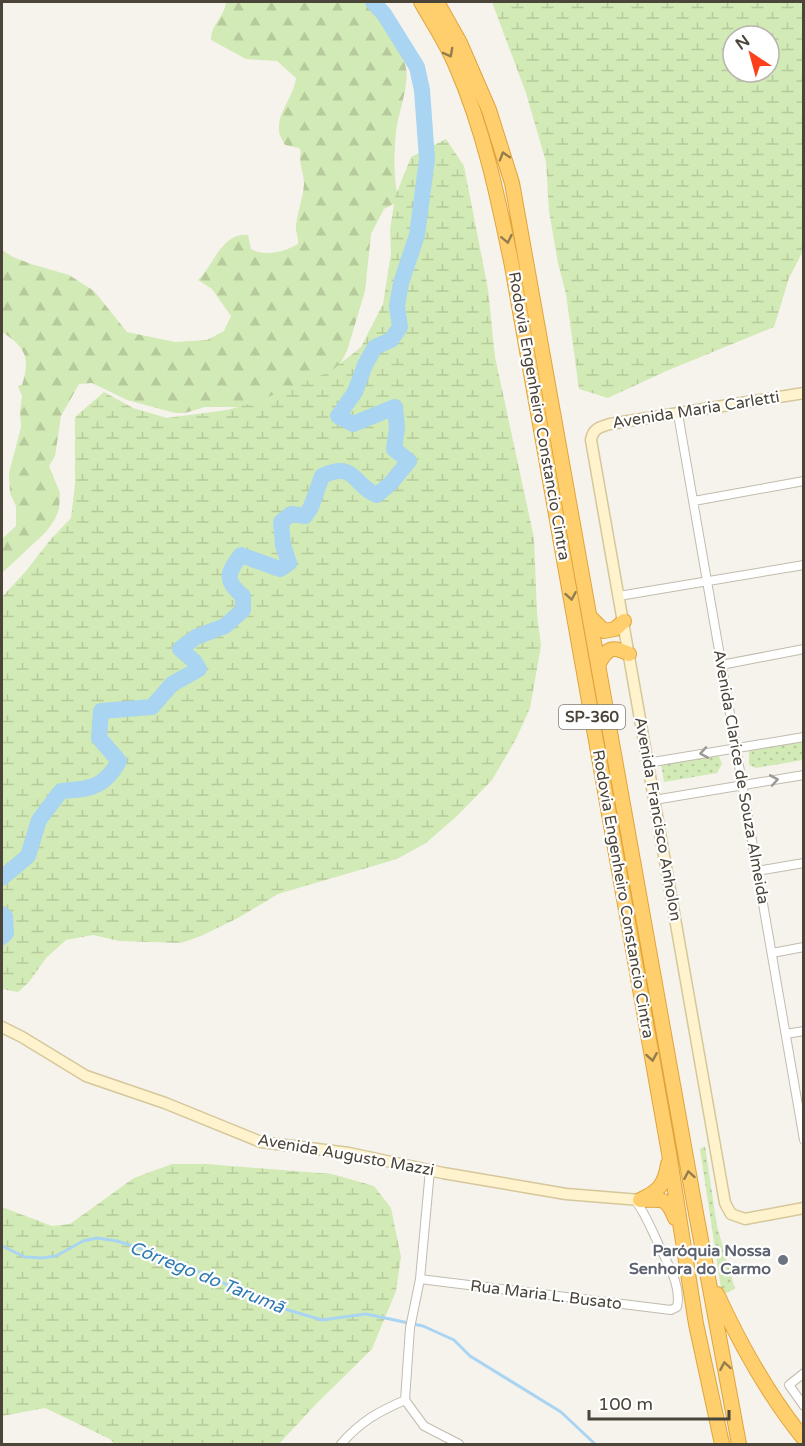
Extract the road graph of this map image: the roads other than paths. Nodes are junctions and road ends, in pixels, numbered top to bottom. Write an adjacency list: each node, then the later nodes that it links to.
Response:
1 (421, 2): 32 (highway, Rodovia Engenheiro Constancio Cintra / SP-360, one-way to 32)
2 (438, 2): 11 (highway, Rodovia Engenheiro Constancio Cintra / SP-360, one-way to 2)
3 (804, 393): 4 (street, Avenida Maria Carletti)
4 (678, 414): 5 (street, Avenida Maria Carletti); 7 (street, Avenida Clarice de Souza Almeida)
5 (592, 435): 10 (street, Avenida Francisco Anholon)
6 (804, 481): 7 (street)
7 (694, 501): 9 (street, Avenida Clarice de Souza Almeida)
8 (804, 565): 9 (street)
9 (708, 581): 10 (street); 16 (street, Avenida Clarice de Souza Almeida)
10 (619, 596): 12 (street, Avenida Francisco Anholon)
11 (590, 616): 12 (highway); 15 (highway, Rodovia Engenheiro Constancio Cintra / SP-360)
12 (624, 621): 14 (street, Avenida Francisco Anholon)
13 (804, 649): 16 (street)
14 (629, 654): 15 (highway); 19 (street, Avenida Francisco Anholon)
15 (598, 665): 37 (highway, Rodovia Engenheiro Constancio Cintra / SP-360, one-way to 15)
16 (721, 665): 18 (street, Avenida Clarice de Souza Almeida)
17 (804, 737): 18 (street)
18 (735, 748): 19 (street, one-way to 19); 21 (street, Avenida Clarice de Souza Almeida)
19 (647, 763): 22 (street, Avenida Francisco Anholon)
20 (804, 775): 21 (street, one-way to 20)
21 (742, 786): 22 (street); 24 (street, Avenida Clarice de Souza Almeida)
22 (654, 800): 35 (street, Avenida Francisco Anholon)
23 (804, 863): 24 (street)
24 (757, 871): 26 (street, Avenida Clarice de Souza Almeida)
25 (804, 947): 26 (street)
26 (772, 953): 29 (street, Avenida Clarice de Souza Almeida)
27 (2, 1028): 33 (street, Avenida Augusto Mazzi)
28 (804, 1031): 29 (street)
29 (786, 1034): 30 (street, Avenida Clarice de Souza Almeida)
30 (802, 1118): 31 (street, Avenida Clarice de Souza Almeida)
31 (804, 1140)
32 (669, 1153): 34 (highway); 36 (highway, Rodovia Engenheiro Constancio Cintra / SP-360)
33 (430, 1170): 34 (street, Avenida Augusto Mazzi); 38 (street)
34 (638, 1200): 36 (highway); 38 (street, Rua Maria L. Busato)
35 (804, 1208)
36 (684, 1251): 45 (highway, Rodovia Engenheiro Constancio Cintra / SP-360)
37 (708, 1275): 42 (highway); 46 (highway, Rodovia Engenheiro Constancio Cintra / SP-360, one-way to 37)
38 (420, 1279): 40 (street)
39 (804, 1373): 41 (street)
40 (405, 1400): 43 (street); 44 (street)
41 (804, 1406)
42 (804, 1439)
43 (341, 1444)
44 (459, 1444)
45 (723, 1444)
46 (739, 1444)

